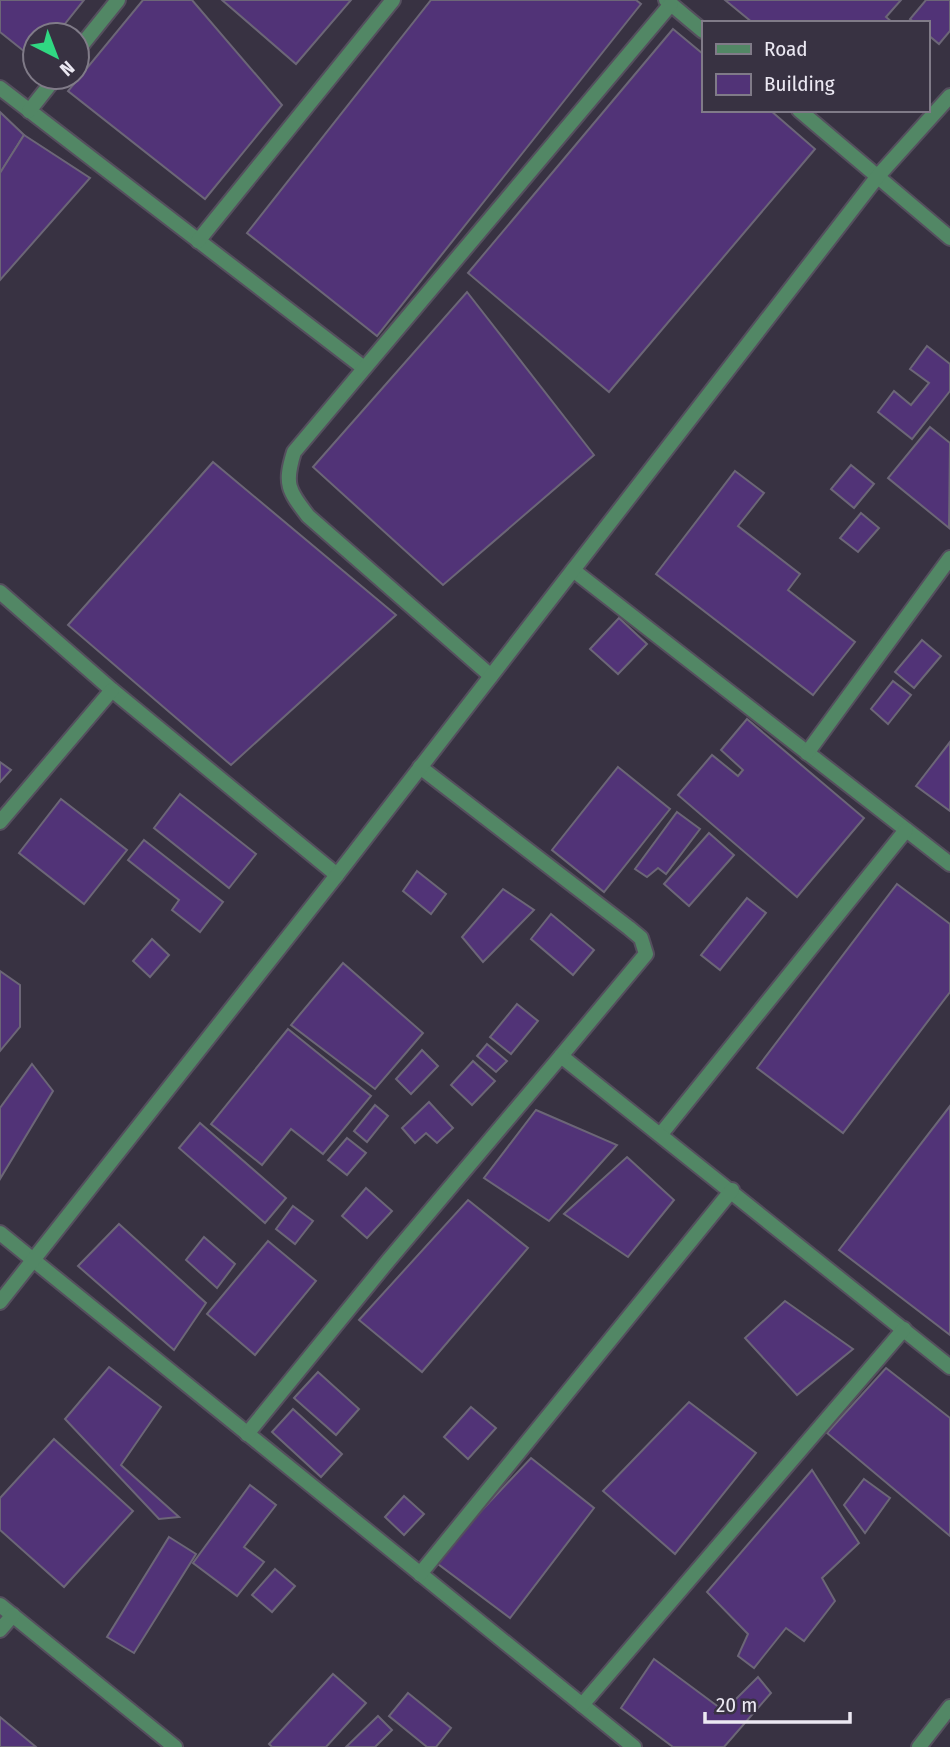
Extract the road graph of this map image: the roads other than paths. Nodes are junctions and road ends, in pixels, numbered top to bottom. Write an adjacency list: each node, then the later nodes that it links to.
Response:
1 (118, 0): 5 (street)
2 (393, 0): 13 (street)
3 (668, 2): 4 (street); 14 (street)
4 (702, 30)
5 (91, 34)
6 (0, 88): 9 (street)
7 (45, 91): 9 (street)
8 (950, 96): 11 (street)
9 (29, 111): 13 (street)
10 (801, 112): 11 (street)
11 (878, 176): 12 (street); 16 (street)
12 (950, 238)
13 (198, 241): 14 (street)
14 (365, 368): 18 (street)
15 (950, 558): 20 (street)
16 (573, 570): 18 (street); 20 (street)
17 (0, 592): 19 (street)
18 (491, 676): 21 (street)
19 (113, 690): 22 (street); 25 (street)
20 (807, 753): 23 (street)
21 (420, 767): 25 (street); 26 (street)
22 (0, 822)
23 (906, 830): 24 (street); 27 (street)
24 (950, 864)
25 (337, 875): 30 (street)
26 (561, 1056): 27 (street); 34 (street)
27 (661, 1134): 28 (street)
28 (732, 1191): 32 (street); 35 (street)
29 (0, 1233): 30 (street)
30 (33, 1261): 31 (street); 34 (street)
31 (0, 1302)
32 (904, 1329): 33 (street); 39 (street)
33 (950, 1367)
34 (247, 1434): 35 (street)
35 (420, 1574): 39 (street)
36 (0, 1605): 37 (street)
37 (13, 1615): 38 (street); 41 (street)
38 (0, 1630)
39 (582, 1705): 42 (street)
40 (950, 1707): 43 (street)
41 (175, 1747)
42 (634, 1747)
43 (919, 1747)

